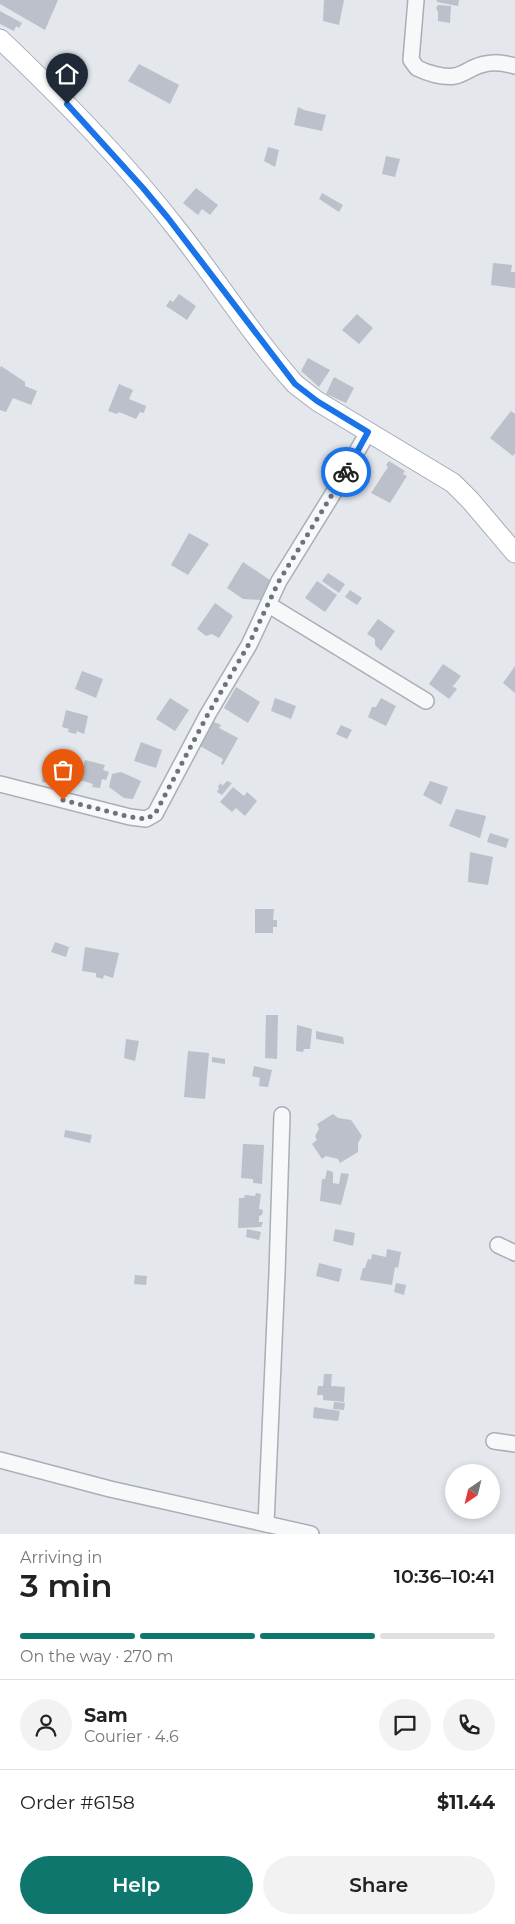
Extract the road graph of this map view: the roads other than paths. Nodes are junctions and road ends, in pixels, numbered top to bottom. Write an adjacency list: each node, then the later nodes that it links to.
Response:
1 (416, 0): 3 (street)
2 (0, 39): 4 (main road)
3 (515, 66)
4 (368, 432): 5 (main road); 6 (street)
5 (515, 553)
6 (269, 605): 7 (street); 8 (street)
7 (426, 702)
8 (0, 784)
9 (282, 1115): 15 (street)
10 (498, 1245): 11 (street)
11 (515, 1253)
12 (494, 1440): 13 (street)
13 (515, 1444)
14 (0, 1460): 15 (street)
15 (266, 1524): 16 (street)
16 (311, 1534)

